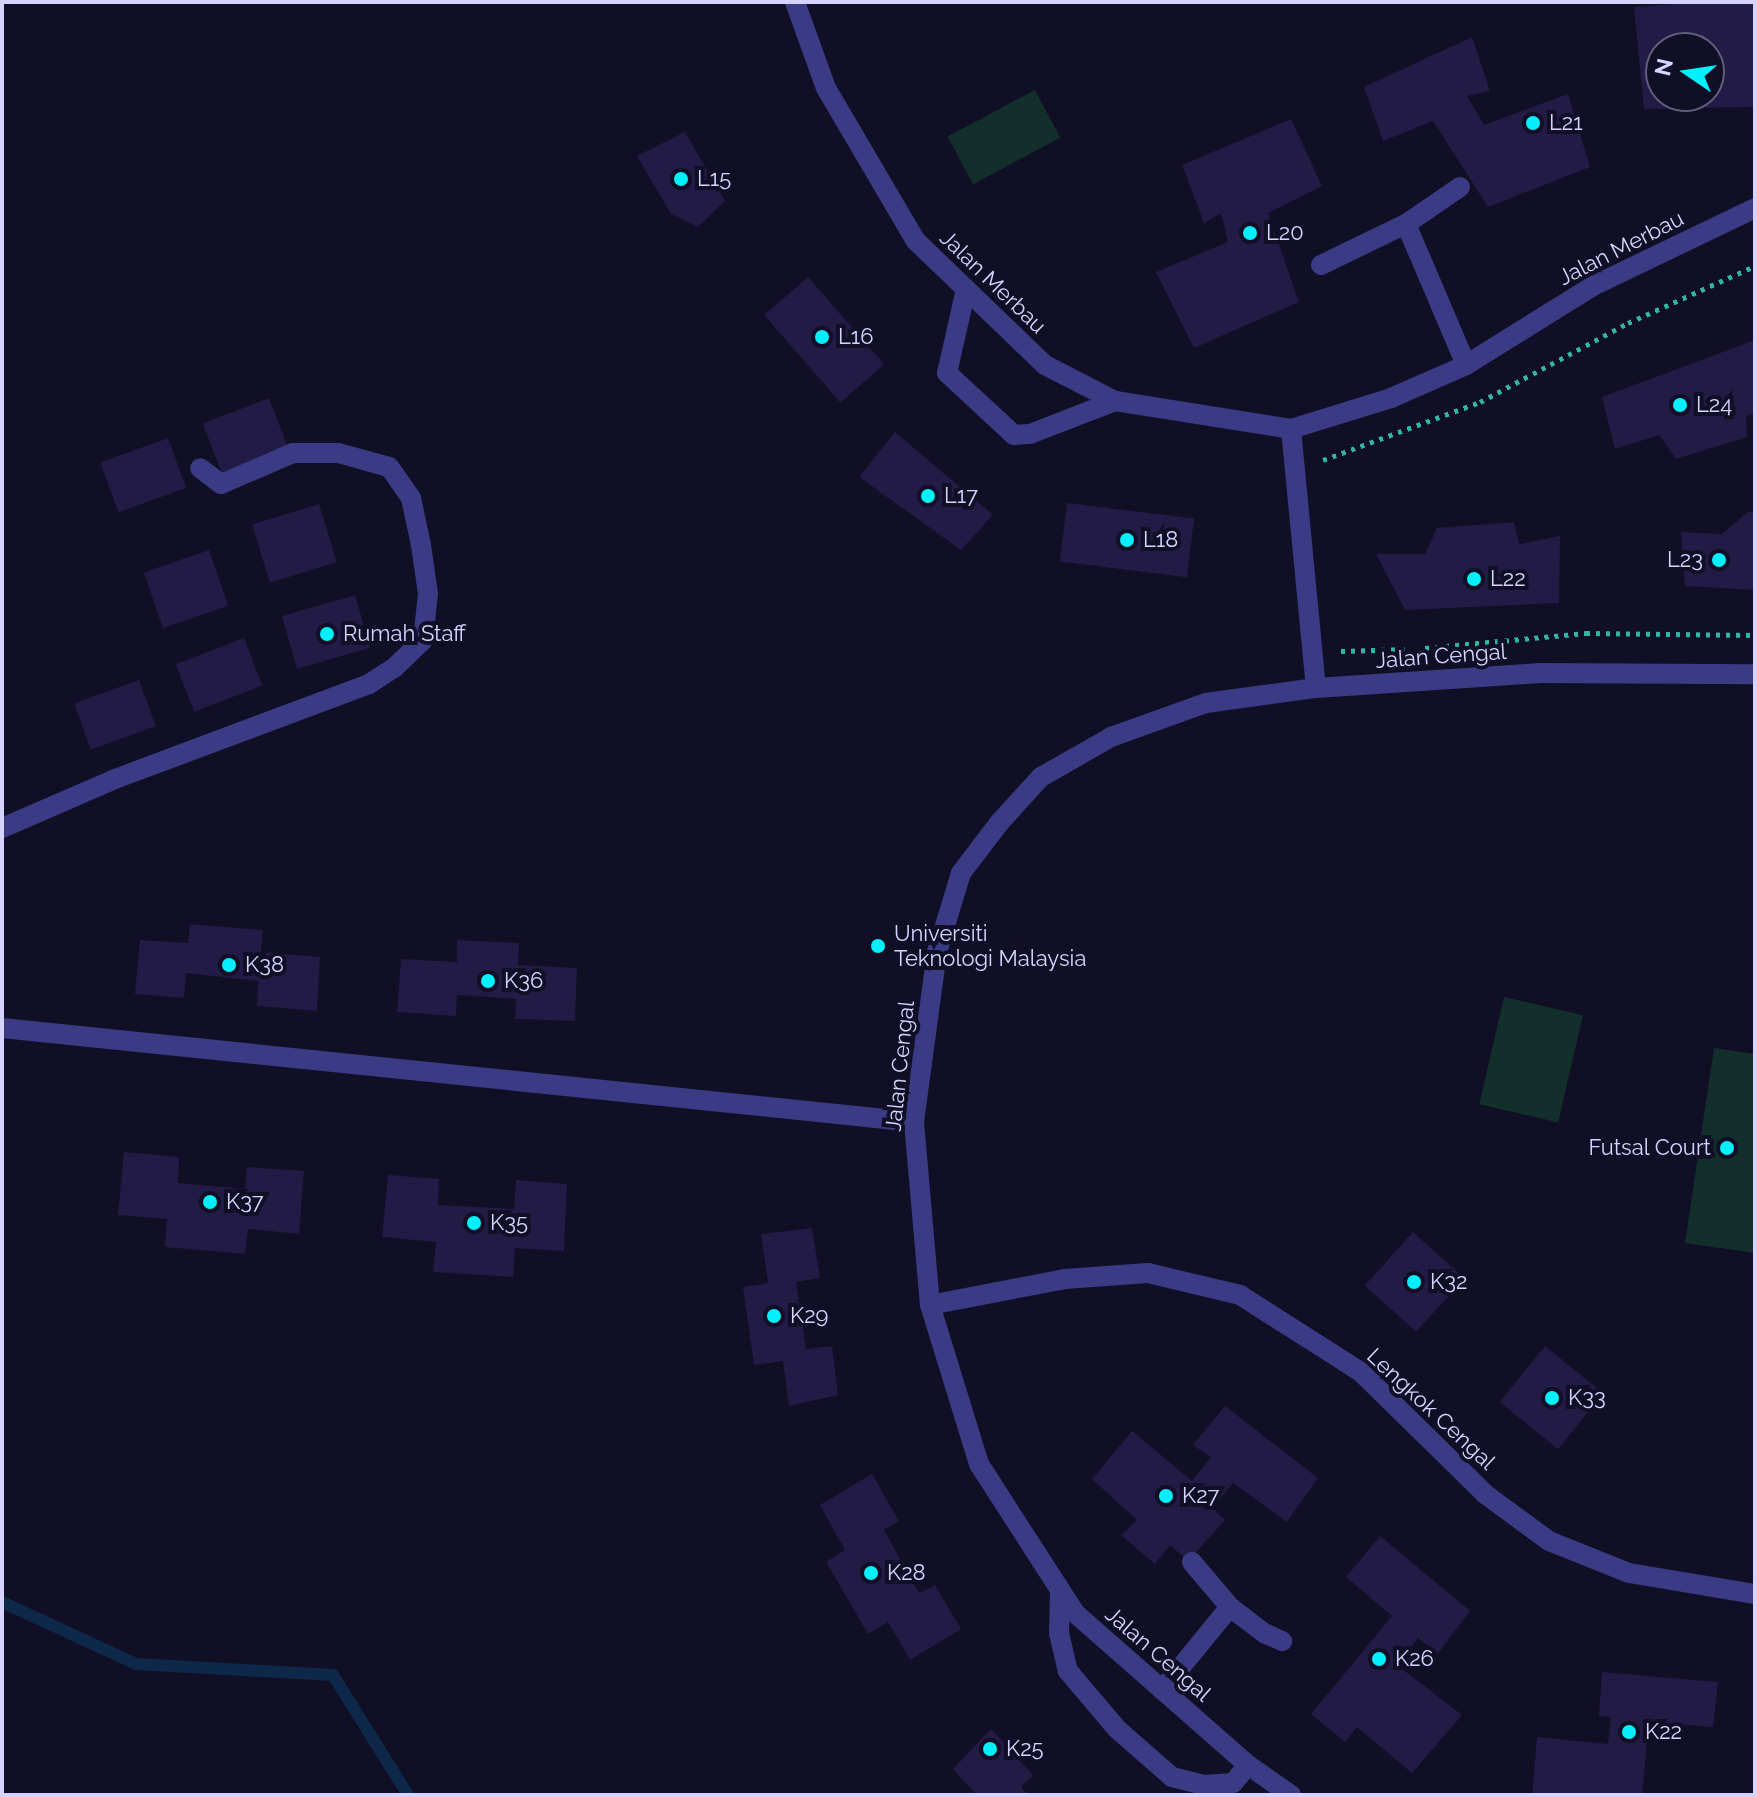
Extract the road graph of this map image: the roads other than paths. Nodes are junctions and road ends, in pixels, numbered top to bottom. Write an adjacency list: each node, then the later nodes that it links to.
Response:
1 (795, 2): 6 (street, Jalan Merbau)
2 (1460, 187): 4 (street)
3 (1755, 208): 7 (street, Jalan Merbau)
4 (1406, 224): 5 (street); 7 (street)
5 (1321, 265)
6 (966, 289): 8 (street, Jalan Merbau); 8 (street)
7 (1466, 365): 9 (street, Jalan Merbau)
8 (1115, 401): 9 (street, Jalan Merbau)
9 (1291, 429): 12 (street)
10 (200, 468): 13 (street)
11 (1755, 674): 12 (street, Jalan Cengal)
12 (1316, 688): 15 (street, Jalan Cengal)
13 (2, 828)
14 (2, 1028): 15 (street)
15 (914, 1122): 16 (street, Jalan Cengal)
16 (930, 1305): 18 (street, Jalan Cengal); 19 (street, Lengkok Cengal)
17 (1192, 1562): 20 (street)
18 (1060, 1590): 22 (street, Jalan Cengal); 23 (street)
19 (1755, 1594)
20 (1230, 1607): 21 (street); 22 (street)
21 (1282, 1641)
22 (1162, 1690): 23 (street, Jalan Cengal)
23 (1248, 1765): 24 (street, Jalan Cengal)
24 (1291, 1795)

